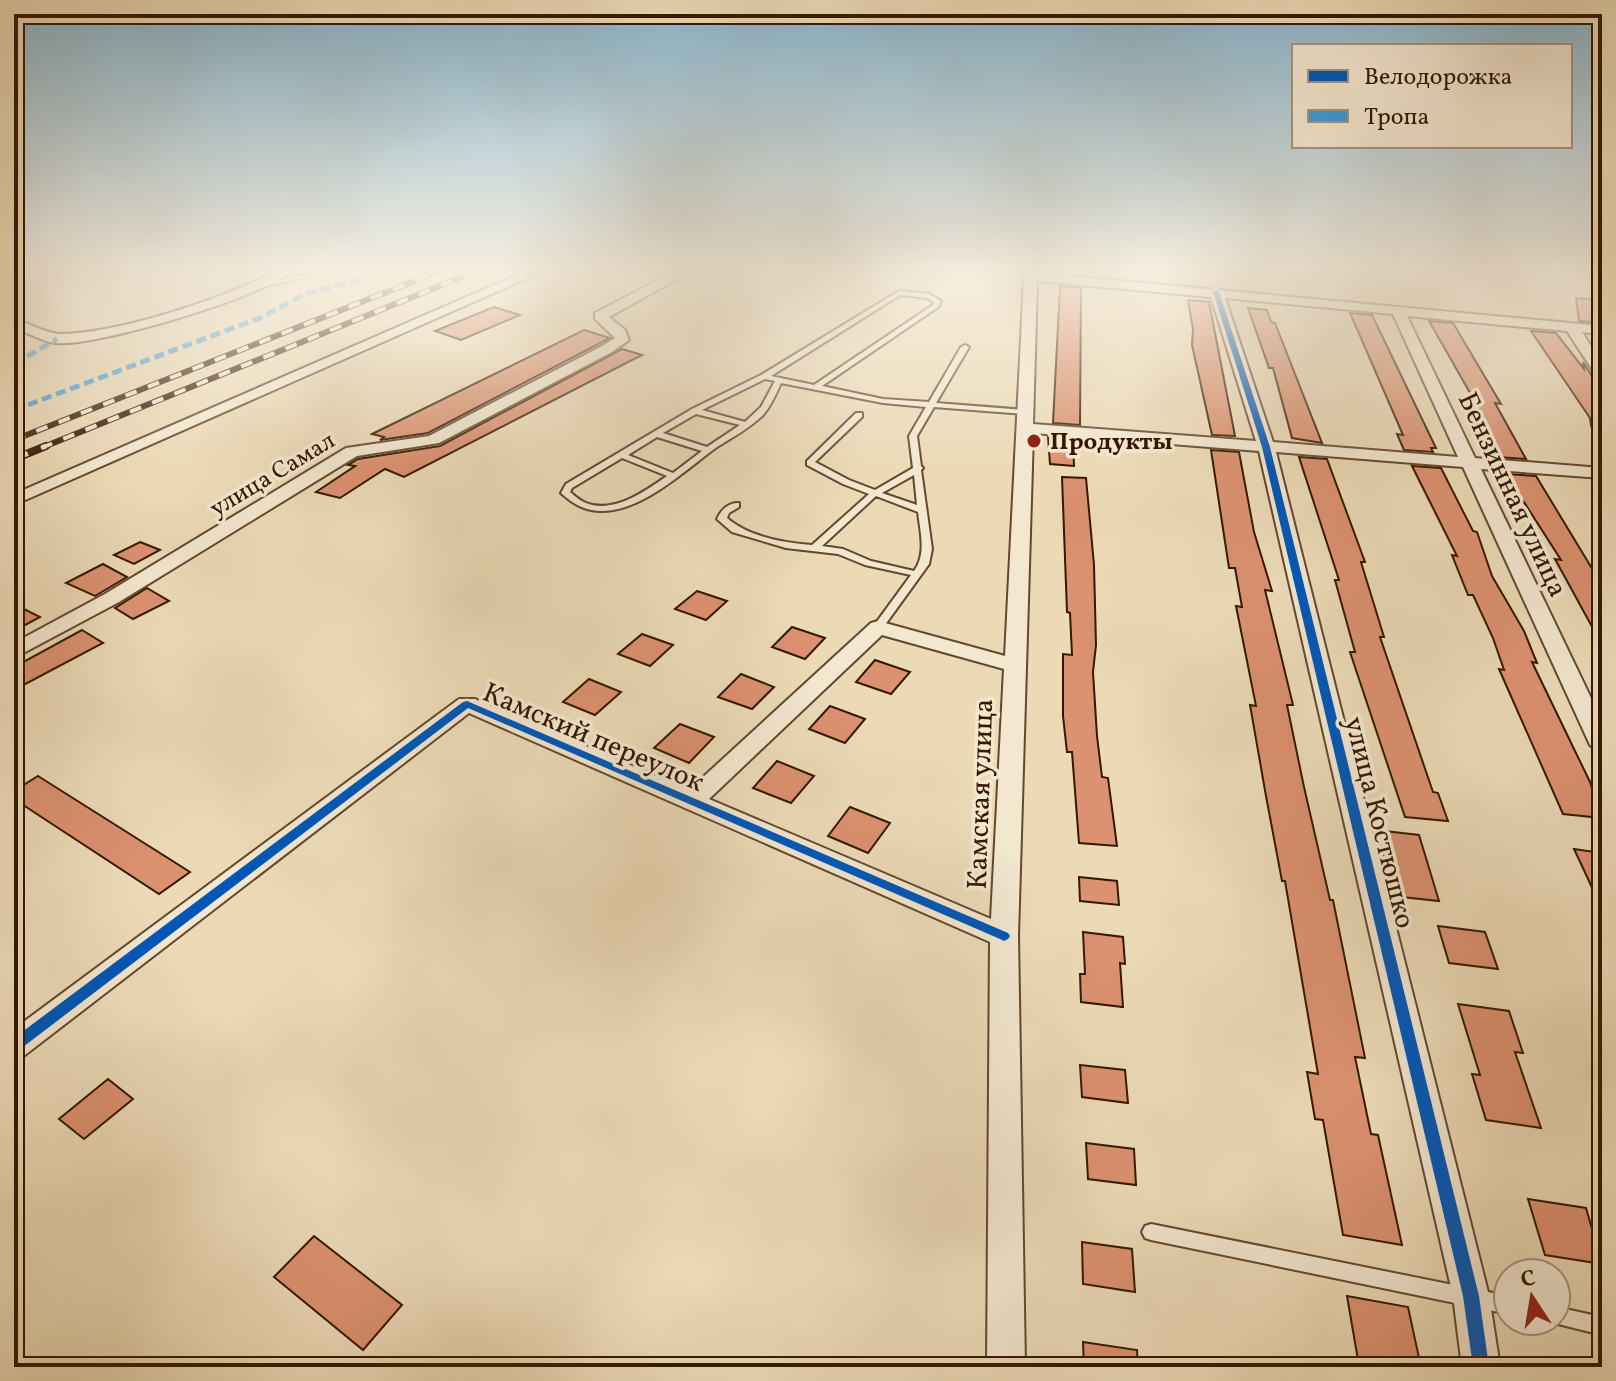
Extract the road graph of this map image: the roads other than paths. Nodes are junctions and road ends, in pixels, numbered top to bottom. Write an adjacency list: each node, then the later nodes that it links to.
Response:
1 (50, 336): 2 (street)
2 (73, 336)
3 (388, 336): 30 (street)
4 (621, 336): 36 (street, улица Самал)
5 (829, 336): 13 (lane)
6 (891, 336): 15 (lane)
7 (1028, 336): 19 (street, Камская улица)
8 (1230, 336): 22 (street, улица Костюшко)
9 (1410, 336): 25 (street, Бензинная улица)
10 (1578, 336): 12 (street)
11 (965, 347): 16 (lane)
12 (1602, 374)
13 (764, 377): 14 (lane); 17 (lane)
14 (779, 380): 15 (lane); 20 (lane)
15 (816, 387): 16 (lane)
16 (930, 405): 19 (lane); 26 (lane)
17 (695, 411): 20 (lane); 21 (lane)
18 (859, 415): 29 (lane)
19 (1026, 420): 22 (street); 37 (street, Камская улица)
20 (744, 424): 23 (lane)
21 (657, 434): 23 (lane); 24 (lane)
22 (1266, 447): 25 (street); 43 (street, улица Костюшко)
23 (707, 450): 28 (lane)
24 (621, 455): 28 (lane); 28 (lane)
25 (1467, 462): 27 (street); 38 (street, Бензинная улица)
26 (919, 468): 29 (lane); 32 (lane)
27 (1602, 473)
28 (674, 476)
29 (875, 493): 32 (lane); 33 (lane)
30 (14, 500)
31 (736, 505): 33 (lane)
32 (921, 510): 34 (lane)
33 (816, 547): 34 (lane)
34 (917, 574): 35 (lane)
35 (878, 627): 37 (street); 39 (street, Камский переулок)
36 (14, 652)
37 (1014, 665): 40 (street, Камская улица)
38 (1602, 745)
39 (691, 802): 40 (street, Камский переулок); 41 (street, Камский переулок)
40 (1004, 936): 47 (street, Камская улица)
41 (14, 1046)
42 (1151, 1232): 43 (lane)
43 (1471, 1296): 44 (lane); 48 (street, улица Костюшко)
44 (1492, 1301)
45 (1572, 1319): 46 (lane)
46 (1602, 1326)
47 (1006, 1367)
48 (1481, 1367)

